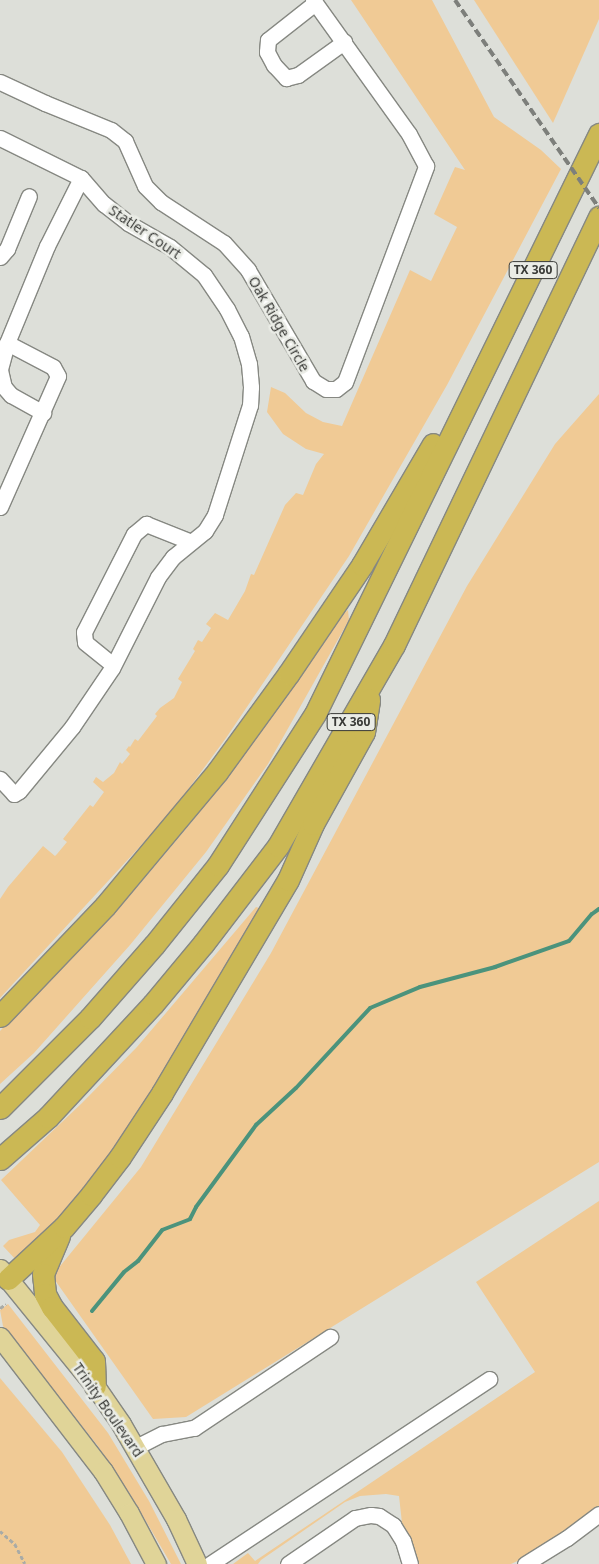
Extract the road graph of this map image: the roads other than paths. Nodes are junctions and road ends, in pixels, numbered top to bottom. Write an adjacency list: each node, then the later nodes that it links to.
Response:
1 (314, 2): 2 (street, Oak Ridge Circle); 2 (street)
2 (344, 42): 3 (street, Oak Ridge Circle)
3 (0, 82)
4 (599, 134): 11 (highway, TX 360)
5 (0, 138): 6 (street, Statler Court)
6 (81, 178): 10 (street); 14 (street, Statler Court)
7 (29, 196): 9 (street)
8 (599, 217): 16 (highway, TX 360)
9 (0, 257)
10 (7, 343): 12 (street); 12 (street)
11 (466, 406): 18 (highway); 19 (highway, TX 360)
12 (43, 413): 13 (street)
13 (0, 506)
14 (191, 542): 15 (street, Statler Court); 15 (street)
15 (113, 665): 17 (street, Statler Court)
16 (371, 688): 20 (highway, TX 360); 21 (highway)
17 (0, 779)
18 (0, 1016)
19 (0, 1108)
20 (0, 1159)
21 (64, 1227): 22 (highway); 28 (highway)
22 (3, 1278): 28 (main road, Trinity Boulevard)
23 (0, 1336): 26 (main road)
24 (330, 1337): 29 (street)
25 (0, 1346): 26 (main road)
26 (23, 1365): 31 (main road)
27 (490, 1379): 33 (street)
28 (95, 1386): 29 (main road, Trinity Boulevard)
29 (136, 1446): 32 (main road, Trinity Boulevard)
30 (599, 1514): 36 (street)
31 (156, 1564)
32 (197, 1564)
33 (210, 1564)
34 (288, 1564): 35 (street)
35 (410, 1564)
36 (525, 1564)

